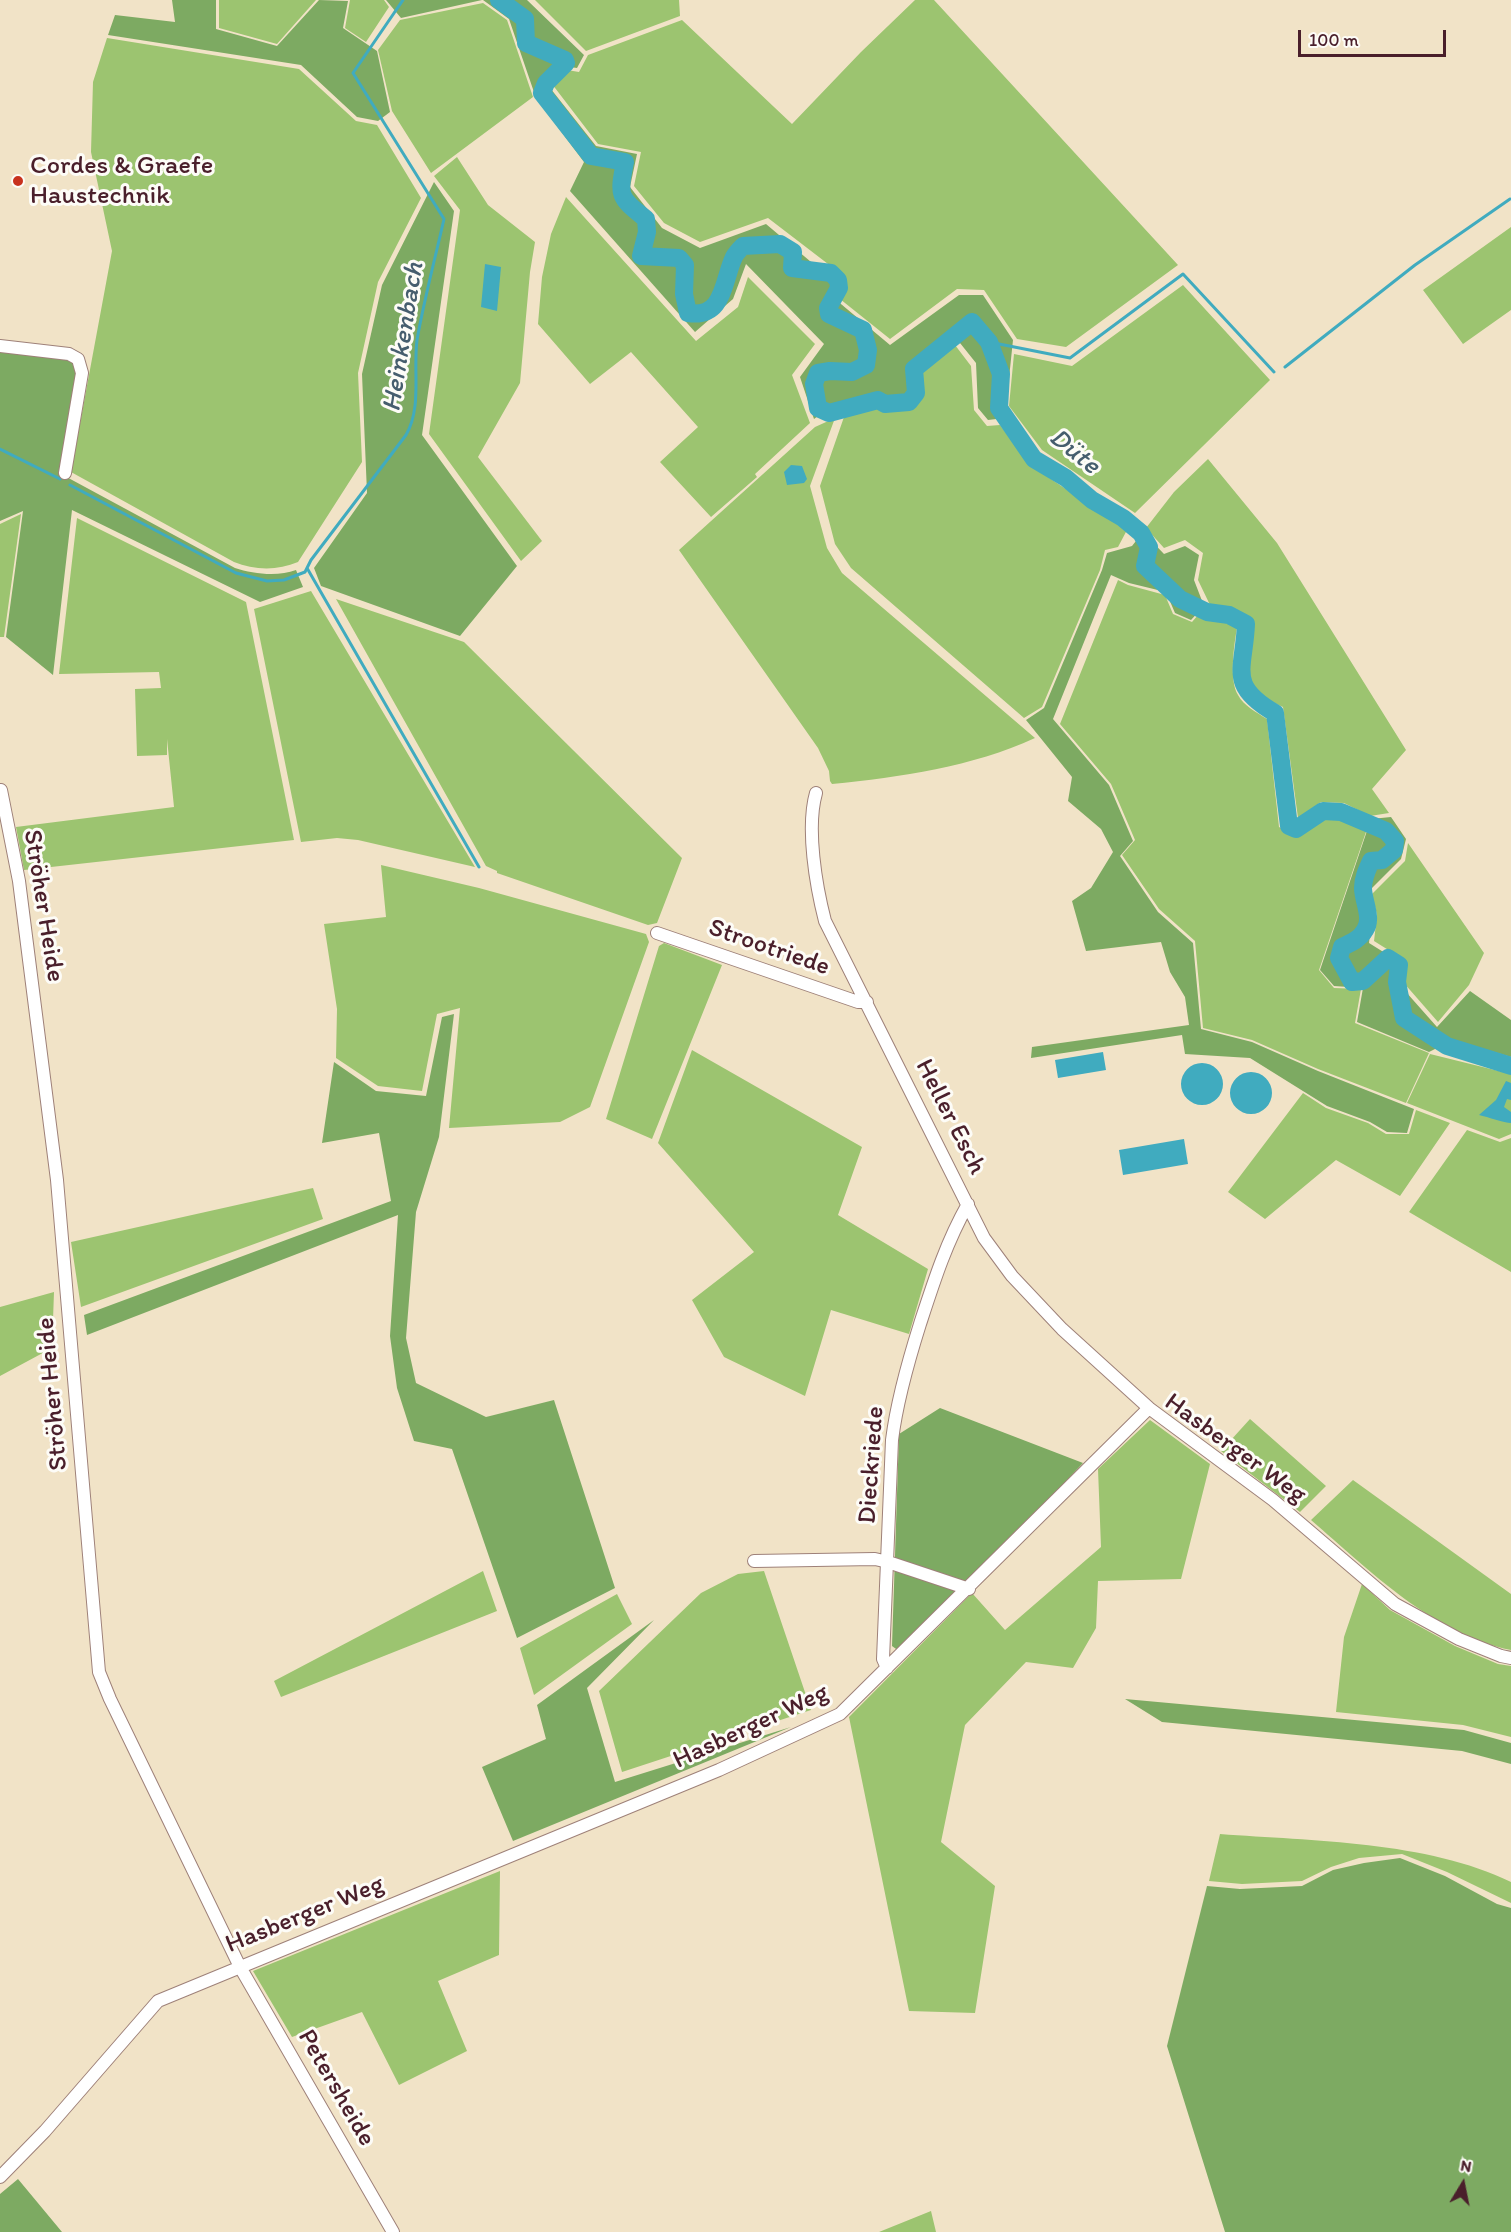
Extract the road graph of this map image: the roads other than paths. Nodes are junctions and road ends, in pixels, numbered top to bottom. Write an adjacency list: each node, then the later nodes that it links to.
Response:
1 (0, 346): 2 (street)
2 (65, 473)
3 (1, 790): 14 (street, Ströher Heide)
4 (816, 794): 6 (street, Heller Esch)
5 (657, 933): 6 (street, Strootriede)
6 (867, 1002): 7 (street, Heller Esch)
7 (968, 1204): 8 (street, Heller Esch); 10 (street, Dieckriede)
8 (1149, 1408): 11 (street, Hasberger Weg); 12 (street, Hasberger Weg)
9 (754, 1561): 10 (street)
10 (888, 1562): 11 (street); 13 (street, Dieckriede)
11 (969, 1588): 13 (street, Hasberger Weg)
12 (1511, 1658)
13 (887, 1668): 14 (street, Hasberger Weg)
14 (240, 1967): 15 (street, Hasberger Weg); 16 (street, Petersheide)
15 (0, 2177)
16 (393, 2232)

